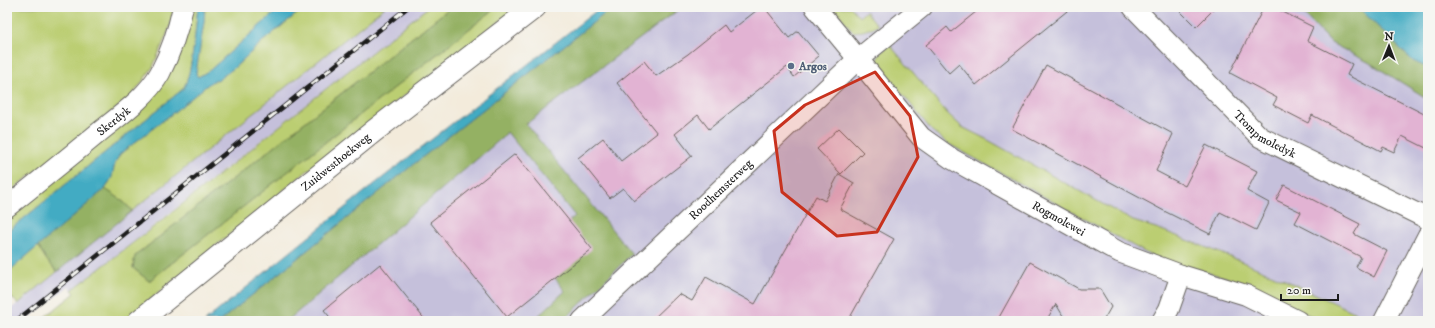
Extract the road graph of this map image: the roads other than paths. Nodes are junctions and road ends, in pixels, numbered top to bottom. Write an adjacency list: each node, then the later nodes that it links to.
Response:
1 (183, 7): 7 (street, Skerdyk)
2 (535, 7): 11 (street, Zuidwesthoekweg)
3 (815, 7): 6 (street)
4 (922, 7): 6 (street, Roodhemsterweg)
5 (1133, 7): 8 (street, Trompmoledyk)
6 (858, 59): 10 (street, Rogmolewei); 12 (street, Roodhemsterweg)
7 (7, 207)
8 (1428, 219)
9 (1428, 235): 15 (street)
10 (1181, 275): 13 (street); 14 (street, Rogmolewei)
11 (139, 321)
12 (582, 321)
13 (1162, 321)
14 (1298, 321)
15 (1384, 321)

